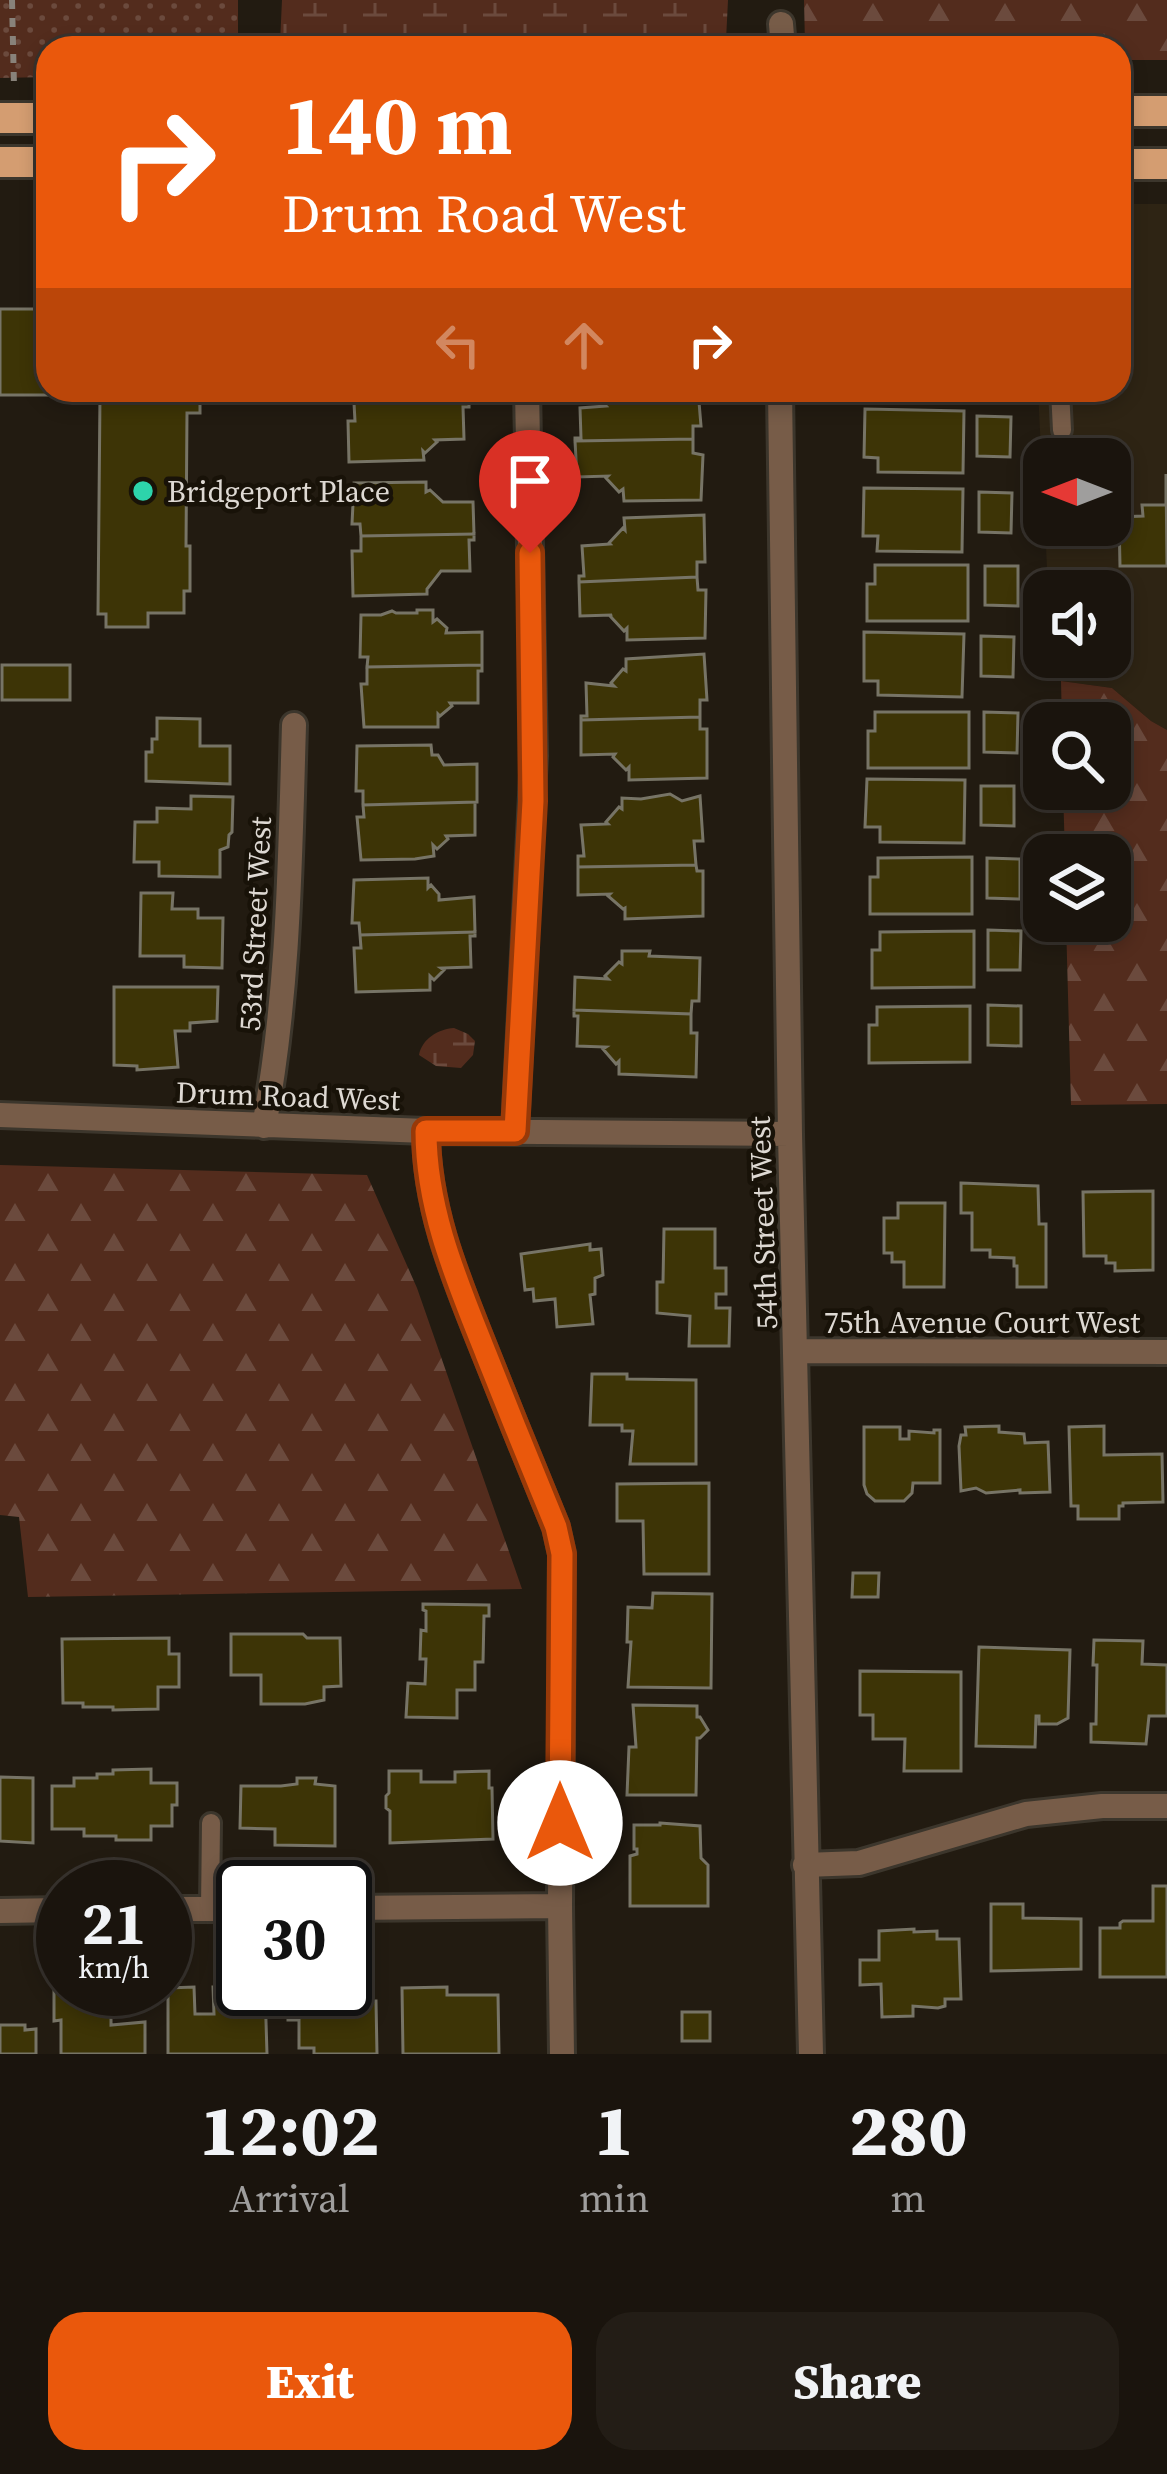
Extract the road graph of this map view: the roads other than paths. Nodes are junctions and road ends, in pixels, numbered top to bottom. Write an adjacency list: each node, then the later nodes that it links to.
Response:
1 (1131, 111): 2 (main road)
2 (1167, 111)
3 (0, 118): 4 (main road)
4 (36, 118)
5 (0, 162): 6 (main road)
6 (36, 162)
7 (1131, 164): 8 (main road)
8 (1167, 164)
9 (527, 402): 17 (street)
10 (780, 402): 18 (street, 54th Street West)
11 (1061, 402): 12 (lane)
12 (1062, 430)
13 (294, 725): 15 (street, 53rd Street West)
14 (0, 1115): 15 (street, Drum Road West)
15 (263, 1126): 16 (street, Drum Road West)
16 (426, 1131): 17 (street, Drum Road West); 24 (street)
17 (515, 1131): 18 (street, Drum Road West)
18 (790, 1134): 19 (street, 54th Street West)
19 (796, 1351): 20 (street, 75th Avenue Court West); 23 (street, 54th Street West)
20 (1167, 1352)
21 (1167, 1806): 23 (street)
22 (211, 1823): 27 (lane)
23 (806, 1865): 32 (street, 54th Street West)
24 (560, 1906): 25 (street); 31 (street)
25 (372, 1908)
26 (192, 1909): 27 (street)
27 (211, 1909): 28 (street)
28 (216, 1909)
29 (36, 1910): 30 (street)
30 (0, 1911)
31 (562, 2054)
32 (811, 2054)

